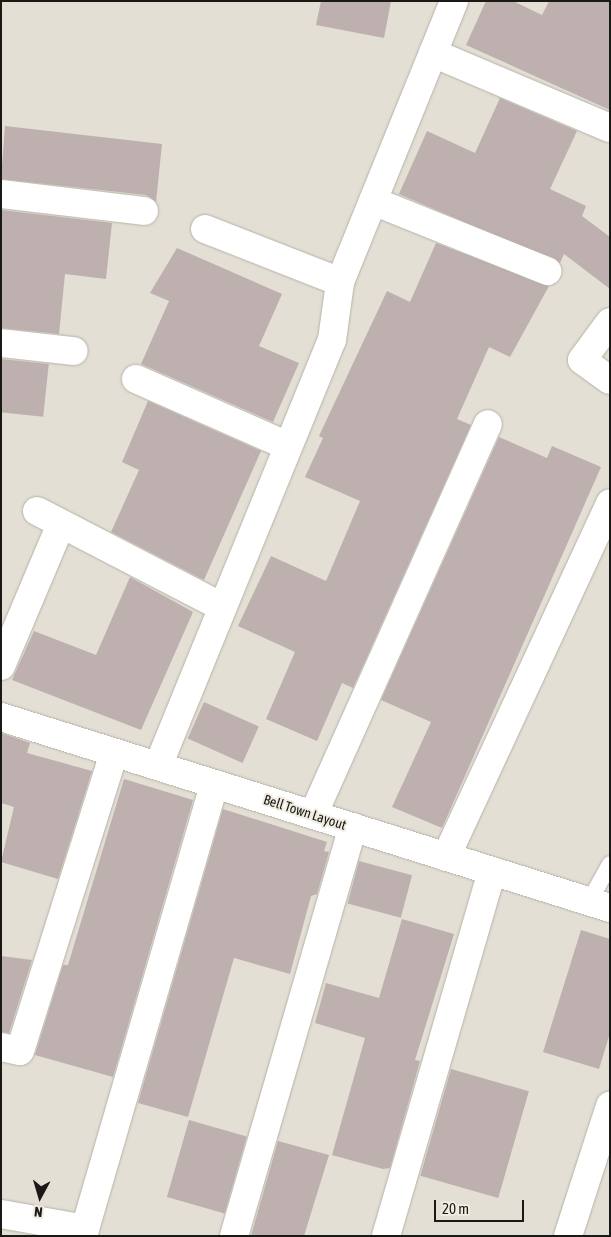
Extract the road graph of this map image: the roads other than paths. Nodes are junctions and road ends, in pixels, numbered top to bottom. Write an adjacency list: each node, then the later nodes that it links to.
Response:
1 (454, 1): 2 (street)
2 (433, 53): 3 (street); 5 (street)
3 (610, 128)
4 (1, 194): 6 (street)
5 (373, 201): 8 (street); 9 (street)
6 (144, 211)
7 (205, 229): 9 (street)
8 (547, 271)
9 (340, 282): 16 (street)
10 (610, 322): 14 (street)
11 (1, 343): 12 (street)
12 (74, 351)
13 (136, 379): 16 (street)
14 (610, 380)
15 (488, 424): 26 (street)
16 (288, 446): 20 (street)
17 (610, 503): 28 (street)
18 (37, 511): 19 (street)
19 (60, 526): 20 (street); 21 (street)
20 (222, 607): 24 (street)
21 (1, 666)
22 (1, 716): 23 (street, Bell Town Layout)
23 (114, 752): 24 (street, Bell Town Layout); 32 (street)
24 (158, 766): 25 (street, Bell Town Layout)
25 (214, 784): 26 (street, Bell Town Layout); 35 (street)
26 (313, 815): 27 (street, Bell Town Layout)
27 (353, 828): 28 (street, Bell Town Layout); 36 (street)
28 (446, 857): 30 (street, Bell Town Layout)
29 (610, 864): 31 (lane)
30 (492, 871): 31 (street, Bell Town Layout); 37 (street)
31 (600, 905)
32 (1, 1048)
33 (610, 1106): 38 (street)
34 (1, 1214): 35 (street)
35 (84, 1232)
36 (234, 1236)
37 (386, 1236)
38 (568, 1236)

